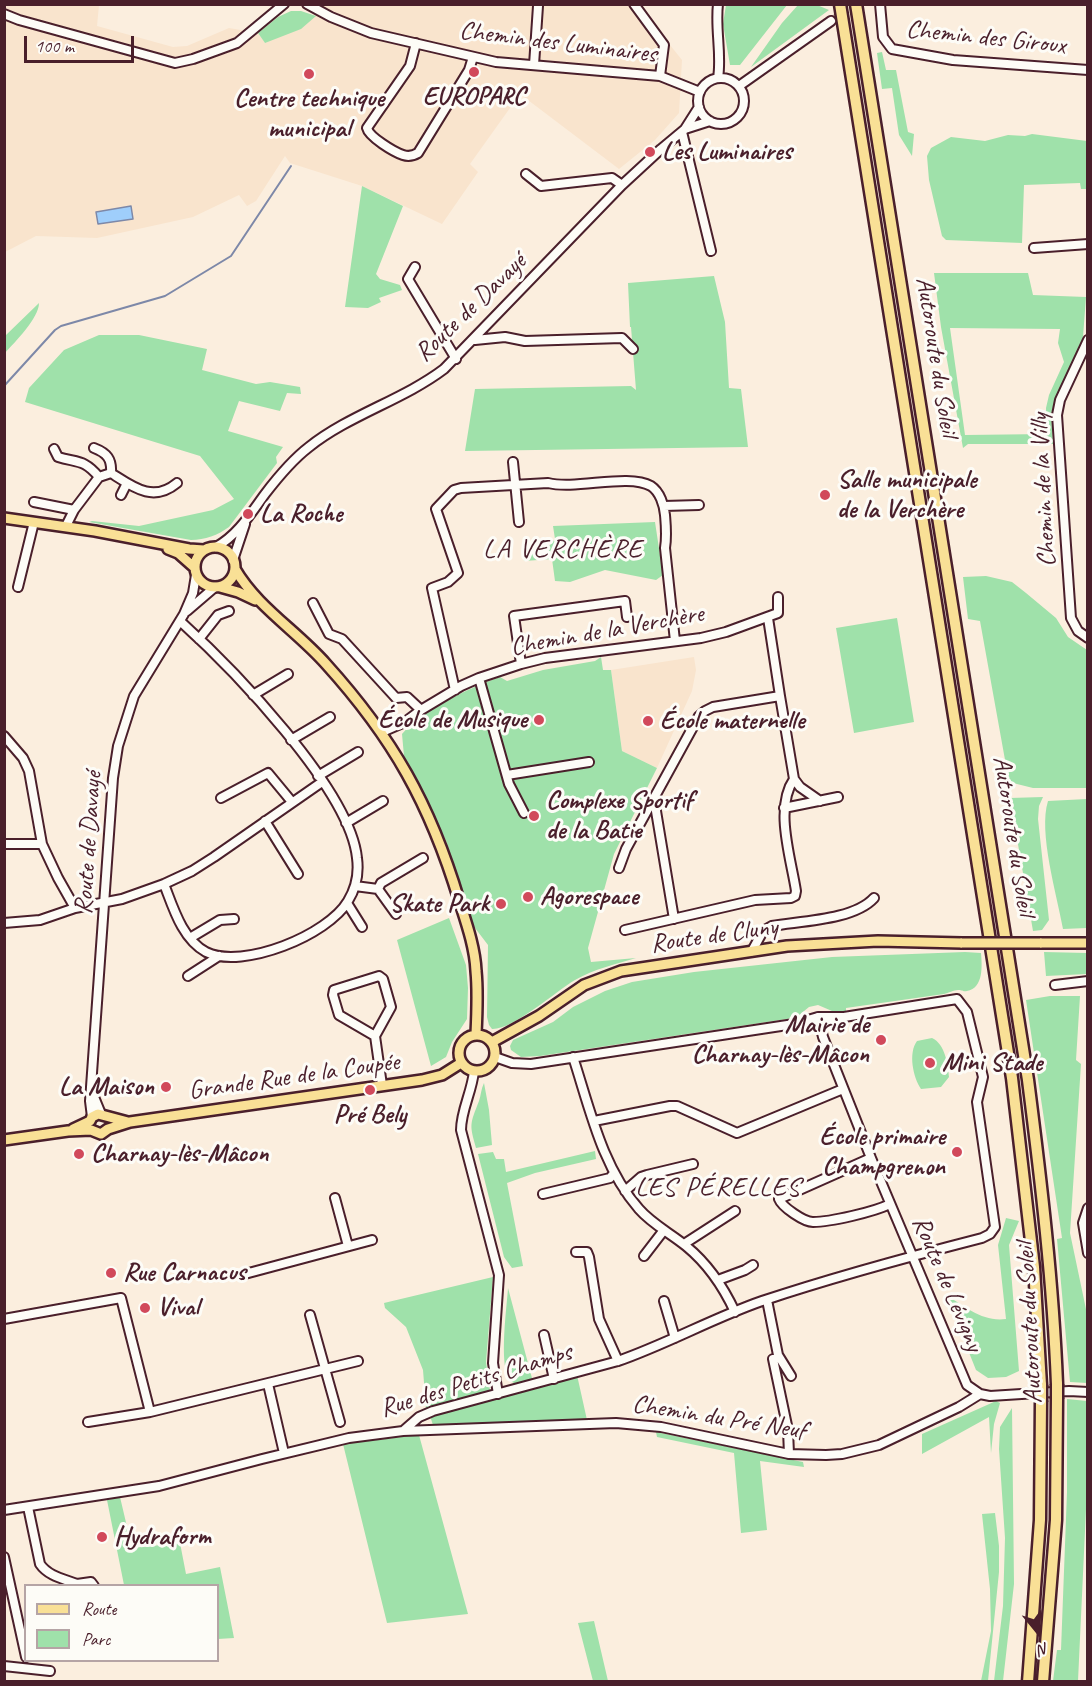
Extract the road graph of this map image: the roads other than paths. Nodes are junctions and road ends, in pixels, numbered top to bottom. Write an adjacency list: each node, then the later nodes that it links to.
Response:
1 (284, 4): 9 (street)
2 (307, 4): 11 (street, Chemin des Luminaires)
3 (634, 4): 15 (street)
4 (718, 4): 16 (street)
5 (840, 4): 184 (highway, Autoroute du Soleil, bridge)
6 (856, 4): 185 (highway, Autoroute du Soleil, bridge)
7 (880, 4): 14 (street, Chemin des Giroux)
8 (538, 6): 13 (street)
9 (4, 14)
10 (831, 21): 17 (street)
11 (416, 43): 12 (street, Chemin des Luminaires); 12 (street)
12 (473, 57): 13 (street, Chemin des Luminaires)
13 (534, 65): 15 (street, Chemin des Luminaires)
14 (1088, 70)
15 (660, 76): 18 (street, Chemin des Luminaires)
16 (718, 78): 17 (street); 18 (street)
17 (739, 86): 20 (street)
18 (700, 92): 19 (street)
19 (699, 107): 20 (street); 21 (street, Route de Davayé)
20 (710, 121): 21 (street, Route de Davayé)
21 (683, 130): 23 (street, Route de Davayé); 26 (street)
22 (526, 174): 23 (street)
23 (622, 185): 29 (street, Route de Davayé)
24 (1088, 244): 25 (street)
25 (1034, 248)
26 (711, 251)
27 (415, 267): 31 (street)
28 (1088, 339): 64 (street, Chemin de la Villy)
29 (475, 340): 30 (street); 31 (street, Route de Davayé)
30 (633, 349)
31 (456, 359): 46 (street, Route de Davayé)
32 (94, 448): 35 (street)
33 (54, 449): 36 (street)
34 (513, 462): 39 (street)
35 (111, 474): 36 (street); 37 (street)
36 (99, 477): 44 (street)
37 (127, 483): 38 (street); 40 (street)
38 (177, 483)
39 (516, 485): 43 (street); 48 (street); 70 (street)
40 (121, 495)
41 (34, 502): 44 (street)
42 (699, 505): 43 (street)
43 (664, 506): 66 (street)
44 (74, 510): 49 (street)
45 (4, 518): 47 (main road)
46 (246, 521): 51 (street); 53 (street)
47 (34, 522): 49 (main road); 55 (street)
48 (519, 522)
49 (66, 526): 50 (main road)
50 (155, 543): 52 (main road); 54 (main road)
51 (216, 547): 52 (main road); 53 (main road)
52 (204, 550): 54 (main road)
53 (234, 565): 56 (main road); 59 (main road)
54 (195, 571): 56 (main road); 61 (street, Route de Davayé)
55 (18, 587)
56 (217, 587): 59 (main road); 61 (street, Route de Davayé)
57 (778, 597): 63 (street, Chemin de la Verchère)
58 (313, 603): 73 (street)
59 (262, 604): 75 (main road)
60 (228, 610): 65 (street)
61 (182, 617): 65 (street); 103 (street, Route de Davayé)
62 (627, 617): 67 (street)
63 (768, 618): 66 (street, Chemin de la Verchère); 72 (street)
64 (1088, 638)
65 (199, 639): 71 (street)
66 (675, 641): 67 (street, Chemin de la Verchère)
67 (521, 664): 69 (street, Chemin de la Verchère)
68 (288, 674): 71 (street)
69 (479, 678): 70 (street, Chemin de la Verchère); 80 (street)
70 (455, 690): 73 (street, Chemin de la Verchère)
71 (253, 695): 77 (street)
72 (780, 696): 82 (street); 85 (street)
73 (421, 710): 75 (street, Chemin de la Verchère)
74 (330, 717): 77 (street)
75 (382, 732): 119 (main road)
76 (4, 736): 94 (street)
77 (291, 740): 81 (street)
78 (358, 752): 81 (street)
79 (588, 762): 80 (street)
80 (507, 775): 90 (street)
81 (320, 779): 88 (street); 92 (street)
82 (794, 779): 87 (street); 89 (street)
83 (838, 797): 87 (street)
84 (221, 798): 88 (street)
85 (654, 798): 96 (street); 107 (street)
86 (383, 801): 92 (street)
87 (820, 801): 89 (street)
88 (292, 802): 91 (street)
89 (784, 808): 107 (street)
90 (524, 813)
91 (265, 821): 97 (street); 98 (street)
92 (346, 823): 99 (street)
93 (4, 844): 94 (street)
94 (42, 844): 104 (street)
95 (423, 858): 100 (street)
96 (619, 868)
97 (298, 874)
98 (164, 884): 103 (street); 111 (street)
99 (355, 886): 100 (street); 102 (street)
100 (378, 889): 105 (street)
101 (874, 897): 113 (street)
102 (347, 903): 109 (street); 114 (street)
103 (105, 904): 104 (street); 128 (street, Route de Davayé)
104 (75, 908): 108 (street)
105 (396, 914)
106 (234, 919): 111 (street)
107 (674, 919): 110 (street)
108 (4, 923)
109 (362, 927)
110 (625, 930)
111 (190, 938): 114 (street)
112 (1088, 943): 113 (main road, Route de Cluny, bridge)
113 (752, 951): 121 (main road, Route de Cluny)
114 (219, 957): 115 (street)
115 (188, 976)
116 (1088, 981): 117 (street)
117 (1055, 984)
118 (818, 1017): 123 (street); 127 (street, Route de Lévigny); 148 (street, Rue des Petits Champs)
119 (476, 1034): 121 (main road); 124 (main road)
120 (375, 1036): 120 (street); 126 (street)
121 (492, 1042): 122 (main road)
122 (495, 1057): 123 (street); 125 (main road)
123 (573, 1058): 129 (street)
124 (461, 1063): 125 (main road); 126 (main road, Grande Rue de la Coupée)
125 (474, 1071): 168 (street)
126 (381, 1085): 130 (main road, Grande Rue de la Coupée)
127 (843, 1089): 129 (street); 133 (street, Route de Lévigny)
128 (96, 1120): 130 (main road, Grande Rue de la Coupée); 131 (main road); 131 (main road, Grande Rue de la Coupée); 132 (main road, Grande Rue de la Coupée)
129 (594, 1121): 135 (street)
130 (130, 1122): 131 (main road, Grande Rue de la Coupée)
131 (108, 1130)
132 (4, 1140)
133 (871, 1158): 139 (street, Route de Lévigny); 139 (street)
134 (693, 1164): 136 (street)
135 (614, 1173): 136 (street); 137 (street)
136 (625, 1191): 142 (street)
137 (543, 1194)
138 (335, 1198): 145 (street)
139 (890, 1204): 148 (street, Route de Lévigny)
140 (1088, 1208): 147 (street)
141 (735, 1211): 144 (street)
142 (664, 1230): 144 (street); 149 (street)
143 (372, 1240): 145 (street)
144 (684, 1244): 152 (street)
145 (348, 1246): 151 (street)
146 (576, 1252): 162 (street)
147 (1088, 1253)
148 (913, 1255): 153 (street, Rue des Petits Champs); 169 (street, Route de Lévigny)
149 (644, 1256)
150 (753, 1265): 152 (street)
151 (241, 1275)
152 (718, 1280): 155 (street)
153 (767, 1300): 155 (street, Rue des Petits Champs); 164 (street)
154 (664, 1301): 159 (street)
155 (735, 1312): 159 (street, Rue des Petits Champs)
156 (310, 1315): 163 (street)
157 (4, 1318): 170 (street)
158 (544, 1335): 165 (street)
159 (675, 1338): 162 (street, Rue des Petits Champs)
160 (773, 1359): 175 (street)
161 (358, 1361): 163 (street)
162 (618, 1361): 165 (street, Rue des Petits Champs)
163 (325, 1369): 166 (street); 172 (street)
164 (791, 1376)
165 (554, 1379): 168 (street, Rue des Petits Champs)
166 (268, 1384): 170 (street); 174 (street)
167 (1088, 1392): 169 (street)
168 (498, 1394): 173 (street, Rue des Petits Champs)
169 (980, 1394): 175 (street, Chemin du Pré Neuf)
170 (150, 1412): 171 (street)
171 (88, 1422)
172 (340, 1422)
173 (403, 1431): 174 (street, Rue des Petits Champs); 175 (street, Chemin du Pré Neuf)
174 (284, 1453): 176 (street, Rue des Petits Champs)
175 (789, 1454)
176 (28, 1507): 177 (street, Rue des Petits Champs); 179 (street)
177 (4, 1510)
178 (4, 1557): 180 (street)
179 (74, 1584)
180 (24, 1648)
181 (27, 1662): 182 (street); 183 (street)
182 (4, 1666)
183 (50, 1671)
184 (1028, 1682)
185 (1044, 1682)

